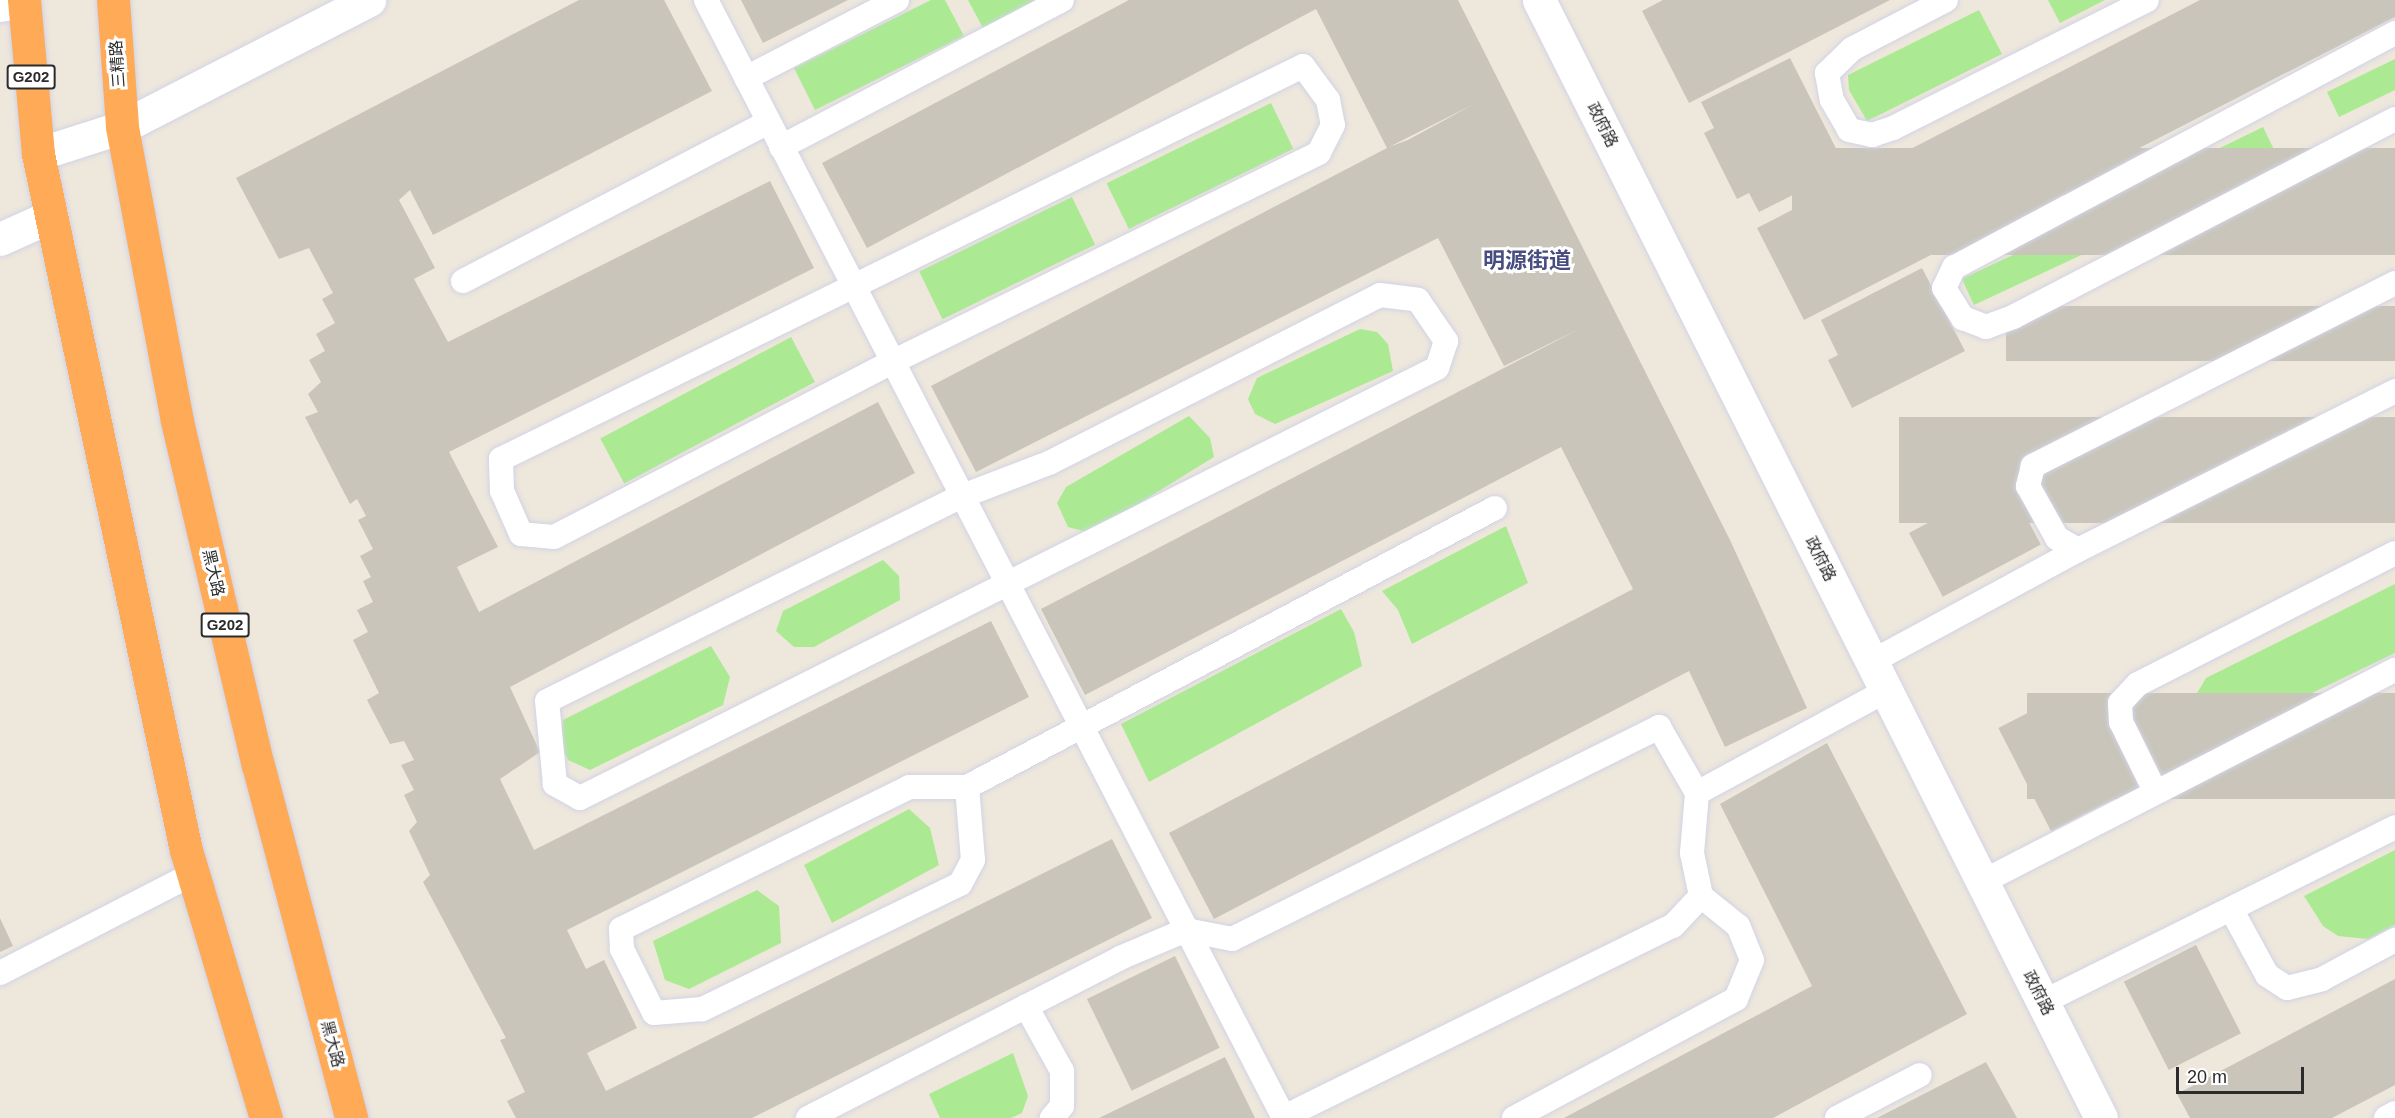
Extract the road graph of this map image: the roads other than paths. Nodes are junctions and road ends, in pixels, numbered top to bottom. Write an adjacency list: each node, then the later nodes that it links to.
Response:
1 (114, 0): 14 (highway, 三精路 / G202)
2 (369, 0): 14 (street)
3 (706, 0): 11 (lane)
4 (897, 0): 11 (lane)
5 (1062, 0): 15 (lane)
6 (1539, 0): 29 (street, 政府路)
7 (1946, 0): 8 (lane)
8 (2147, 0)
9 (16, 5): 16 (highway, G202)
10 (2395, 33): 12 (lane)
11 (746, 78): 13 (lane)
12 (2395, 119)
13 (768, 122): 15 (lane); 19 (lane)
14 (122, 127): 16 (street); 49 (highway, 黑大路 / G202)
15 (781, 147): 21 (lane)
16 (38, 154): 17 (highway, G202)
17 (51, 216): 18 (street); 37 (highway, G202)
18 (0, 239)
19 (463, 281)
20 (2395, 283): 26 (lane)
21 (850, 284): 22 (lane); 22 (lane); 22 (lane)
22 (890, 363): 24 (lane)
23 (2395, 391): 26 (lane)
24 (960, 497): 28 (lane); 28 (lane); 28 (lane)
25 (1495, 508): 32 (lane)
26 (2078, 550): 29 (lane)
27 (2395, 553): 34 (lane)
28 (1007, 588): 32 (lane)
29 (1871, 662): 31 (street, 政府路)
30 (2395, 670): 34 (lane)
31 (1886, 691): 35 (lane); 38 (street, 政府路)
32 (1079, 728): 33 (lane); 41 (lane)
33 (967, 788): 33 (lane)
34 (2155, 791): 38 (lane)
35 (1697, 793): 39 (lane); 41 (lane)
36 (2395, 827): 40 (lane)
37 (193, 873): 43 (lane); 48 (highway, G202)
38 (1982, 882): 44 (street, 政府路)
39 (1701, 896): 52 (lane); 53 (lane)
40 (2231, 909): 42 (lane); 44 (lane)
41 (1186, 930): 45 (lane); 52 (lane)
42 (2395, 940)
43 (0, 973)
44 (2043, 1002): 55 (street, 政府路)
45 (1026, 1006): 50 (lane); 51 (lane)
46 (1920, 1075): 54 (lane)
47 (2395, 1113): 56 (lane)
48 (266, 1118)
49 (351, 1118)
50 (808, 1118)
51 (1052, 1118)
52 (1284, 1118)
53 (1514, 1118)
54 (1837, 1118)
55 (2101, 1118)
56 (2386, 1118)

